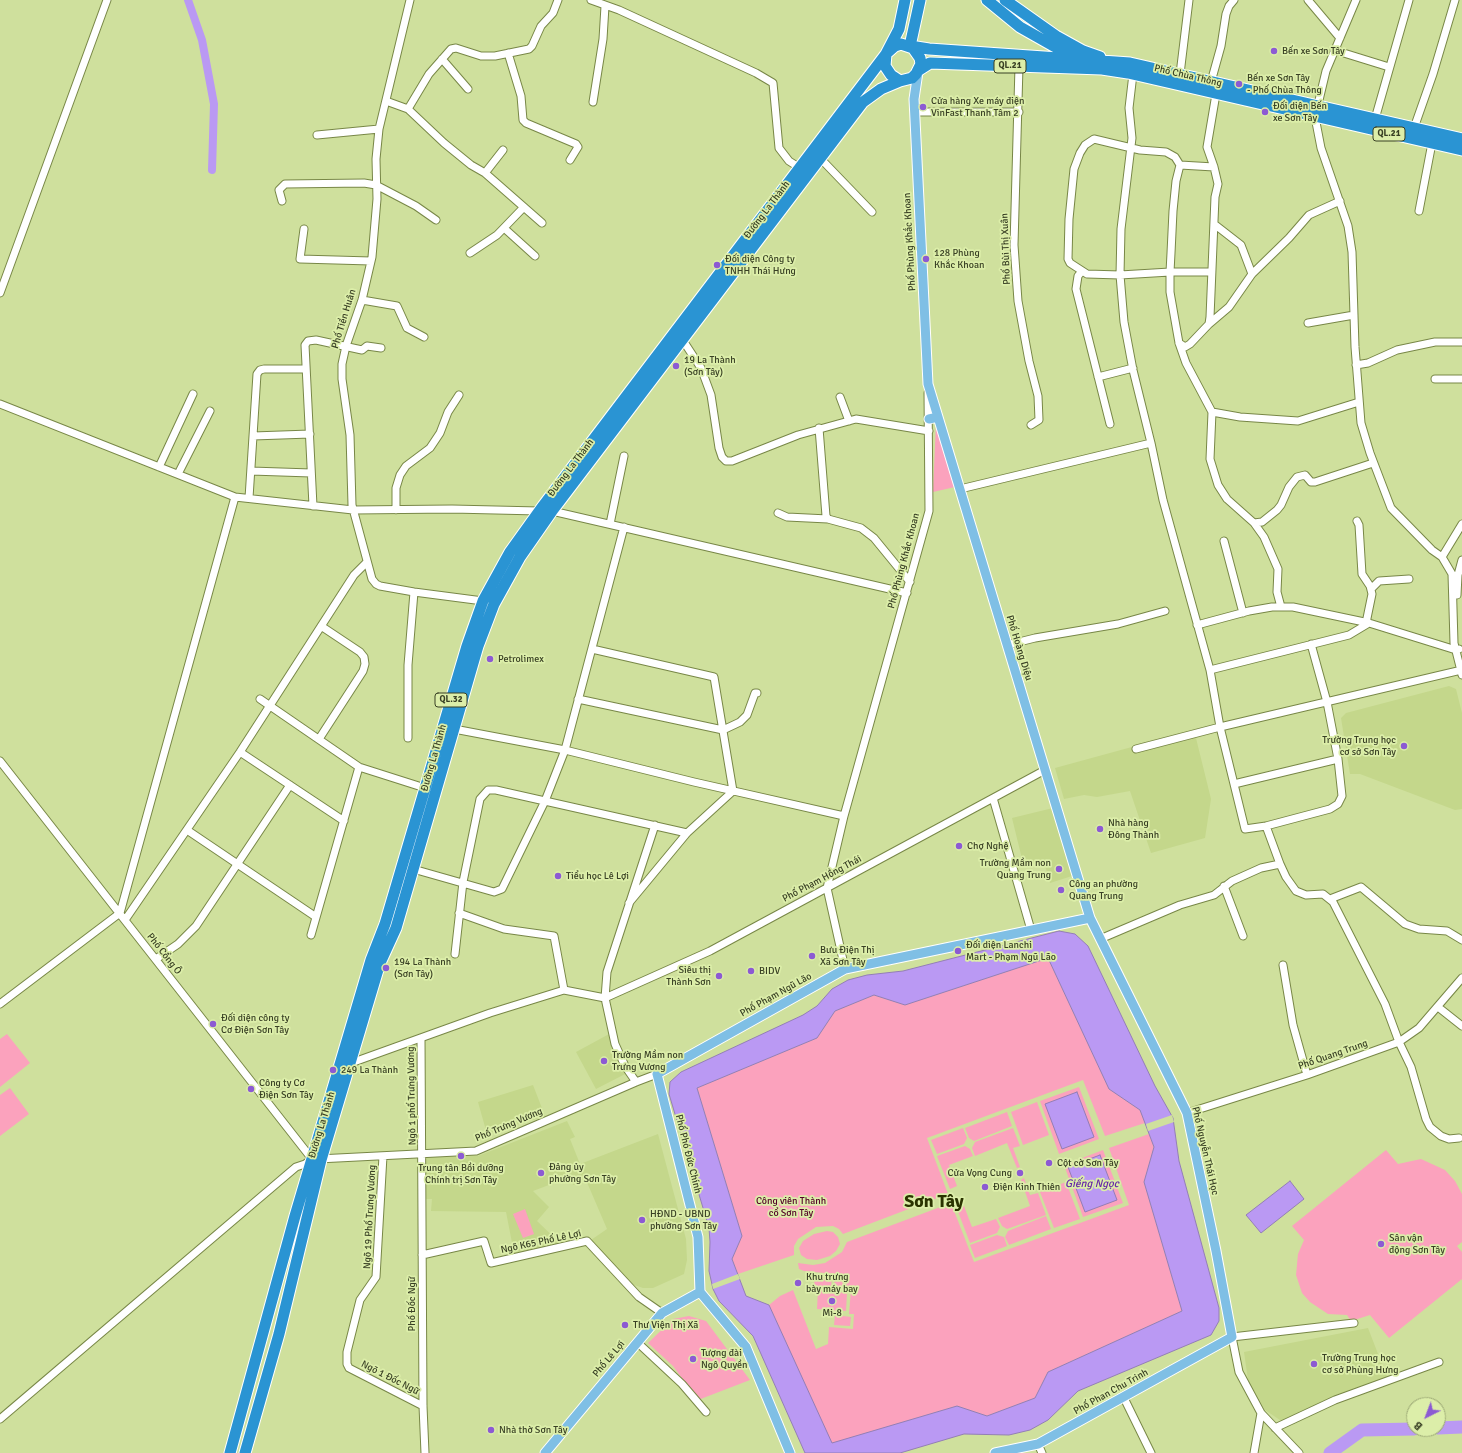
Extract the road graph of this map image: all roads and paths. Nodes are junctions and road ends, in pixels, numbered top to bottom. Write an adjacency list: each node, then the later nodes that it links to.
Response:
1 (107, 0): 76 (street)
2 (410, 0): 36 (street, Phố Tiền Huân)
3 (558, 0): 20 (street)
4 (591, 0): 16 (street)
5 (905, 0): 21 (highway, QL.32)
6 (920, 0): 18 (highway)
7 (987, 0): 23 (highway)
8 (1005, 0): 24 (highway)
9 (1190, 0): 30 (street)
10 (1234, 0): 15 (street)
11 (1308, 0): 17 (street)
12 (1356, 0): 17 (street)
13 (1409, 0): 26 (street)
14 (1455, 0): 43 (street)
15 (1229, 3): 32 (street)
16 (605, 6): 37 (street); 55 (street)
17 (1340, 38): 19 (street)
18 (910, 46): 21 (highway); 23 (highway, Phố Chùa Thông / QL.21); 28 (highway)
19 (1334, 50): 26 (street); 39 (street)
20 (508, 53): 22 (street); 52 (street)
21 (886, 54): 31 (highway); 55 (highway, Đường La Thành / QL.32)
22 (442, 59): 33 (street); 38 (street)
23 (1077, 59): 24 (highway, Phố Chùa Thông / QL.21); 27 (highway)
24 (1130, 63): 30 (highway, Phố Chùa Thông / QL.21)
25 (1020, 66): 27 (highway, Phố Chùa Thông / QL.21); 28 (highway, Phố Chùa Thông / QL.21); 41 (street, Phố Bùi Thị Xuân)
26 (1389, 67): 42 (street)
27 (1102, 69): 29 (highway, Phố Chùa Thông / QL.21)
28 (919, 71): 31 (highway); 35 (main road)
29 (1133, 74): 34 (highway, Phố Chùa Thông / QL.21); 48 (street)
30 (1180, 74): 32 (highway, Phố Chùa Thông / QL.21)
31 (900, 80): 35 (main road); 51 (highway, Đường La Thành / QL.32)
32 (1211, 82): 39 (highway, Phố Chùa Thông / QL.21)
33 (468, 88)
34 (1216, 94): 39 (highway, Phố Chùa Thông / QL.21); 54 (street)
35 (914, 99): 40 (main road, Phố Phùng Khắc Khoan)
36 (386, 101): 38 (street); 44 (street, Phố Tiền Huân)
37 (593, 102)
38 (408, 109): 56 (street)
39 (1316, 111): 42 (highway, Phố Chùa Thông / QL.21); 47 (highway, Phố Chùa Thông / QL.21); 59 (street)
40 (915, 112): 41 (street); 93 (main road, Phố Phùng Khắc Khoan)
41 (1019, 112): 105 (street, Phố Bùi Thị Xuân)
42 (1375, 119): 43 (highway, Phố Chùa Thông / QL.21)
43 (1414, 128): 46 (highway, Phố Chùa Thông / QL.21)
44 (379, 130): 45 (street); 57 (street, Phố Tiền Huân)
45 (317, 135)
46 (1462, 139)
47 (1432, 144): 50 (highway, Phố Chùa Thông / QL.21); 61 (street)
48 (1130, 147): 53 (street); 71 (street); 75 (street)
49 (503, 150): 56 (street)
50 (1462, 150)
51 (820, 158): 62 (street); 82 (highway, Đường La Thành / QL.32)
52 (570, 160)
53 (1180, 164): 54 (street); 72 (street)
54 (1214, 167): 65 (street)
55 (800, 168): 123 (highway, Đường La Thành / QL.32)
56 (485, 173): 60 (street)
57 (376, 185): 58 (street); 63 (street); 70 (street, Phố Tiền Huân)
58 (282, 201)
59 (1340, 201): 74 (street); 78 (street)
60 (524, 207): 64 (street); 66 (street)
61 (1419, 211)
62 (872, 212)
63 (436, 220)
64 (542, 223)
65 (1214, 224): 73 (street); 74 (street)
66 (504, 228): 68 (street); 69 (street)
67 (304, 229): 70 (street)
68 (470, 254)
69 (536, 256)
70 (371, 261): 77 (street, Phố Tiền Huân)
71 (1082, 271): 75 (street); 90 (street)
72 (1170, 272): 73 (street); 75 (street); 84 (street)
73 (1211, 272): 80 (street)
74 (1252, 274): 80 (street)
75 (1120, 275): 88 (street)
76 (0, 293)
77 (362, 300): 81 (street); 85 (street, Phố Tiền Huân)
78 (1354, 315): 79 (street); 87 (street)
79 (1308, 323)
80 (1208, 324): 84 (street)
81 (424, 337)
82 (682, 339): 106 (street); 124 (highway, Đường La Thành / QL.32)
83 (1462, 342): 87 (street)
84 (1179, 343): 100 (street)
85 (346, 346): 86 (street); 89 (street); 121 (street, Phố Tiền Huân)
86 (381, 348)
87 (1356, 365): 97 (street)
88 (1133, 368): 90 (street); 110 (street)
89 (306, 369): 108 (street); 109 (street)
90 (1098, 377): 104 (street)
91 (1462, 378): 92 (street)
92 (1435, 379)
93 (928, 384): 101 (main road, Phố Hoàng Diệu); 102 (street, Phố Phùng Khắc Khoan)
94 (194, 394): 113 (street)
95 (459, 395): 122 (street)
96 (840, 398): 103 (street)
97 (1360, 402): 100 (street); 112 (street)
98 (0, 404): 113 (street)
99 (210, 411): 116 (street)
100 (1212, 412): 128 (street)
101 (938, 417): 102 (main road); 117 (main road, Phố Hoàng Diệu)
102 (929, 419): 107 (street, Phố Phùng Khắc Khoan)
103 (849, 421): 106 (street); 107 (street)
104 (1110, 424)
105 (1032, 425)
106 (819, 428): 126 (street)
107 (929, 431): 137 (street, Phố Phùng Khắc Khoan)
108 (310, 434): 109 (street); 115 (street)
109 (253, 436): 114 (street)
110 (1151, 443): 117 (street); 146 (street)
111 (624, 456): 129 (street)
112 (1373, 463): 128 (street); 133 (street)
113 (159, 467): 116 (street)
114 (251, 471): 115 (street); 119 (street)
115 (311, 473): 120 (street)
116 (178, 474): 118 (street)
117 (960, 489): 149 (main road, Phố Hoàng Diệu)
118 (235, 497): 119 (street); 192 (street)
119 (249, 498): 120 (street)
120 (313, 506): 121 (street)
121 (353, 510): 122 (street); 135 (street, Phố Tiền Huân)
122 (396, 510): 123 (street)
123 (539, 511): 141 (highway, Đường La Thành / QL.32)
124 (552, 511): 129 (street); 160 (highway, Đường La Thành / QL.32)
125 (778, 513): 126 (street)
126 (828, 519): 137 (street)
127 (1357, 521): 138 (street)
128 (1254, 523): 142 (street)
129 (610, 524): 131 (street)
130 (1462, 524): 133 (street)
131 (624, 527): 140 (street); 150 (street)
132 (1224, 542): 144 (street)
133 (1442, 557): 151 (street)
134 (1462, 560): 151 (street)
135 (367, 562): 139 (street, Phố Tiền Huân); 147 (street)
136 (1409, 579): 138 (street)
137 (910, 582): 140 (street, Phố Phùng Khắc Khoan)
138 (1371, 589): 145 (street)
139 (414, 592): 141 (street, Phố Tiền Huân); 162 (street)
140 (907, 593): 177 (street, Phố Phùng Khắc Khoan)
141 (483, 601): 173 (highway, Đường La Thành / QL.32)
142 (1281, 607): 144 (street); 145 (street)
143 (1165, 611): 149 (street)
144 (1243, 613): 146 (street)
145 (1368, 623): 148 (street); 151 (street)
146 (1197, 625): 152 (street)
147 (321, 626): 158 (street); 163 (street)
148 (1311, 644): 152 (street); 157 (street)
149 (1007, 645): 170 (main road, Phố Hoàng Diệu)
150 (592, 649): 156 (street); 161 (street)
151 (1456, 650): 153 (street)
152 (1210, 670): 159 (street)
153 (1462, 672): 157 (street)
154 (757, 693): 161 (street)
155 (260, 699): 158 (street)
156 (578, 699): 161 (street); 164 (street)
157 (1327, 702): 159 (street); 167 (street)
158 (270, 706): 163 (street); 166 (street)
159 (1220, 727): 165 (street); 171 (street)
160 (454, 729): 164 (street); 185 (highway, Đường La Thành / QL.32)
161 (723, 730): 174 (street)
162 (408, 738)
163 (319, 739): 169 (street)
164 (565, 750): 174 (street); 176 (street)
165 (1136, 750)
166 (240, 752): 172 (street); 181 (street)
167 (1338, 759): 171 (street); 180 (street)
168 (0, 762): 192 (street, Phố Cổng Ô)
169 (360, 767): 173 (street); 178 (street)
170 (1045, 770): 175 (street, Phố Phạm Hồng Thái); 194 (main road, Phố Hoàng Diệu)
171 (1234, 784): 180 (street)
172 (290, 785): 178 (street); 183 (street)
173 (425, 788): 221 (highway, Đường La Thành / QL.32)
174 (733, 791): 177 (street); 182 (street)
175 (993, 798): 188 (street, Phố Phạm Hồng Thái); 196 (street)
176 (545, 801): 179 (street); 186 (street); 186 (street)
177 (844, 816): 188 (street, Phố Phùng Khắc Khoan)
178 (344, 821): 193 (street)
179 (655, 825): 182 (street); 190 (street)
180 (1266, 826): 184 (street)
181 (187, 830): 183 (street); 195 (street)
182 (687, 833): 190 (street)
183 (237, 864): 193 (street); 202 (street)
184 (1280, 864): 187 (street); 189 (street)
185 (413, 869): 186 (street); 213 (highway, Đường La Thành / QL.32)
186 (462, 884): 191 (street)
187 (1224, 886): 198 (street); 199 (street)
188 (827, 888): 204 (street, Phố Phùng Khắc Khoan); 207 (street, Phố Phạm Hồng Thái)
189 (1330, 899): 200 (street); 212 (street)
190 (629, 903): 207 (street)
191 (459, 913): 201 (street); 206 (street)
192 (120, 914): 195 (street, Phố Cổng Ô); 208 (street)
193 (316, 918): 197 (street)
194 (1090, 918): 196 (main road, Phố Phạm Ngũ Lão); 199 (main road, Phố Nguyễn Thái Học)
195 (125, 920): 202 (street, Phố Cổng Ô)
196 (1030, 930): 204 (main road, Phố Phạm Ngũ Lão)
197 (311, 935)
198 (1243, 936)
199 (1100, 939): 217 (main road, Phố Nguyễn Thái Học)
200 (1462, 940)
201 (455, 954)
202 (156, 959): 221 (street, Phố Cổng Ô)
203 (1283, 965): 215 (street)
204 (845, 969): 214 (main road, Phố Phạm Ngũ Lão)
205 (1462, 978): 209 (street, Phố Quang Trung)
206 (564, 990): 207 (street); 211 (street)
207 (605, 998): 216 (street)
208 (0, 1004)
209 (1438, 1007): 210 (street); 212 (street, Phố Quang Trung)
210 (1462, 1026)
211 (421, 1038): 213 (street); 219 (street, Ngõ 1 phố Trưng Vương)
212 (1399, 1042): 215 (street, Phố Quang Trung); 218 (street)
213 (351, 1063): 221 (highway, Đường La Thành / QL.32)
214 (657, 1074): 216 (street, Phố Trưng Vương); 223 (main road, Phố Phó Đức Chính)
215 (1307, 1075): 217 (street, Phố Quang Trung)
216 (636, 1082): 219 (street, Phố Trưng Vương)
217 (1187, 1114): 226 (main road, Phố Nguyễn Thái Học)
218 (1459, 1138)
219 (423, 1154): 220 (street, Phố Trưng Vương); 222 (street, Phố Đốc Ngữ)
220 (383, 1156): 221 (street, Phố Trưng Vương); 229 (street, Ngõ 19 Phố Trưng Vương)
221 (317, 1159): 234 (street); 237 (highway, Đường La Thành / QL.32); 238 (highway, Đường La Thành / QL.32)
222 (422, 1255): 224 (street, Ngõ K65 Phố Lê Lợi); 231 (street, Phố Đốc Ngữ)
223 (700, 1292): 224 (main road, Phố Lê Lợi); 241 (main road)
224 (662, 1313): 227 (main road, Phố Lê Lợi)
225 (1354, 1323): 226 (street)
226 (1232, 1337): 230 (main road, Phố Phan Chu Trinh); 233 (street)
227 (638, 1343): 232 (street); 240 (main road, Phố Lê Lợi)
228 (1439, 1362): 235 (street)
229 (349, 1368): 231 (street, Ngõ 1 Đốc Ngữ)
230 (1124, 1398): 236 (main road, Phố Phan Chu Trinh); 244 (street)
231 (423, 1406): 239 (street, Phố Đốc Ngữ)
232 (706, 1412)
233 (1261, 1413): 235 (street); 245 (street)
234 (0, 1419)
235 (1275, 1428): 246 (street)
236 (1038, 1444): 242 (main road, Phố Phan Chu Trinh); 243 (street)
237 (230, 1453)
238 (245, 1453)
239 (425, 1453)
240 (545, 1453)
241 (790, 1453)
242 (995, 1453)
243 (1042, 1453)
244 (1151, 1453)
245 (1254, 1453)
246 (1299, 1453)

